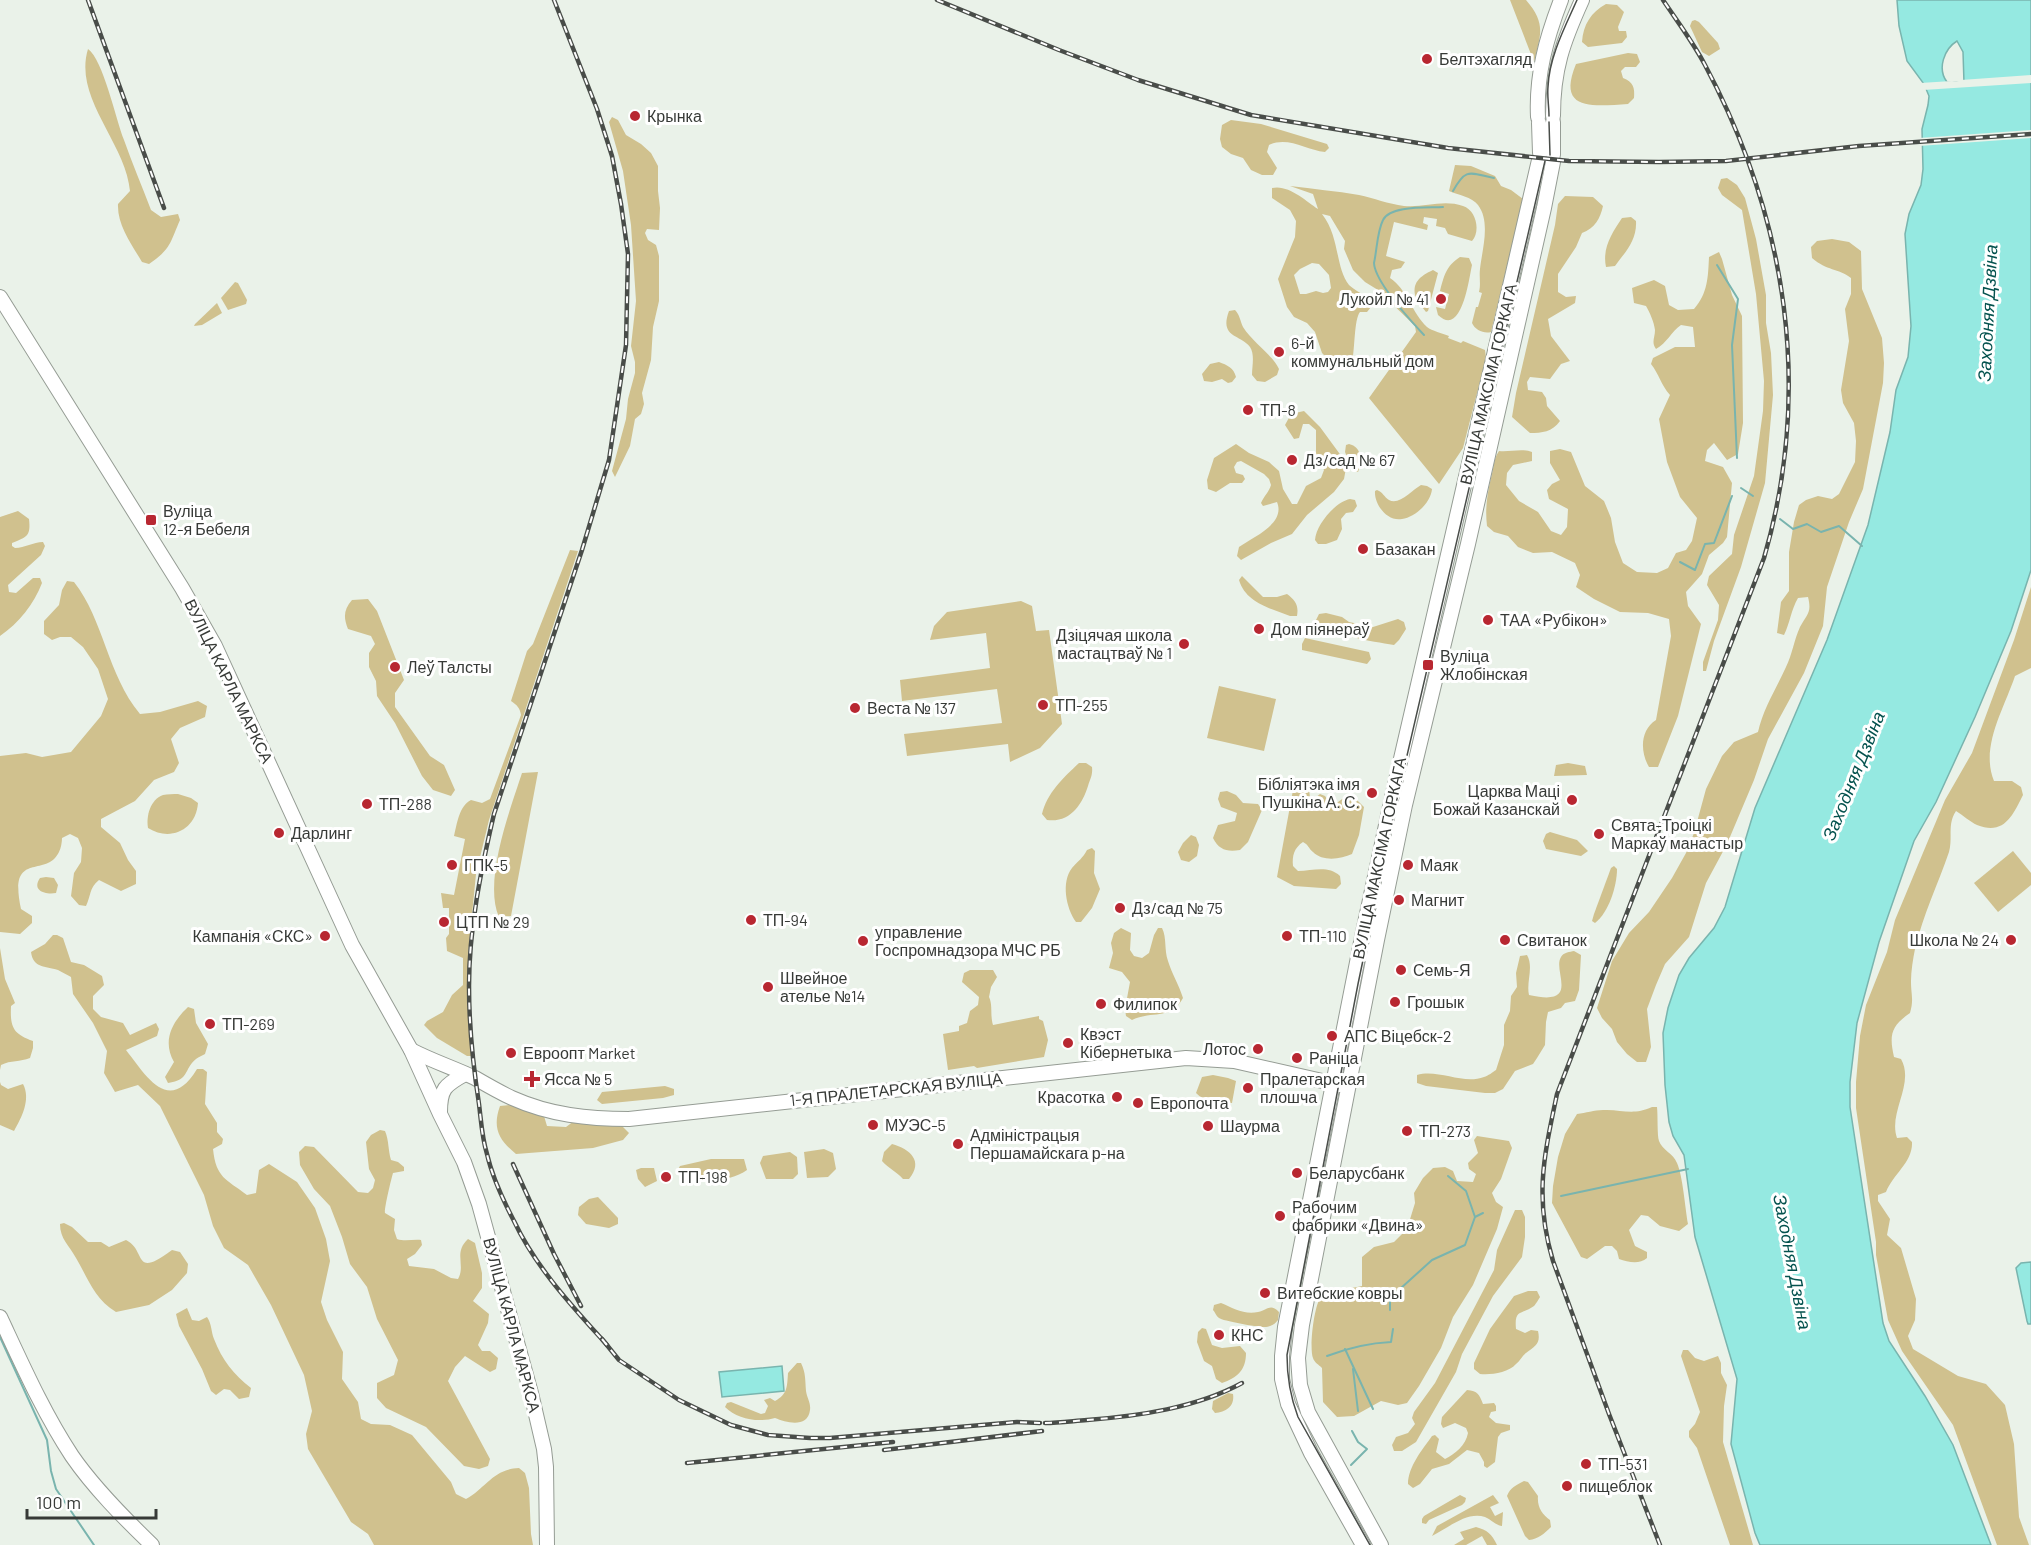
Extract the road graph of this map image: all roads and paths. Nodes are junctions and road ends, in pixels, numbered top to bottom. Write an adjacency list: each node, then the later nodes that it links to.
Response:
1 (1561, 0): 3 (main road, ВУЛІЦА МАКСІМА ГОРКАГА)
2 (1582, 0): 3 (main road, ВУЛІЦА МАКСІМА ГОРКАГА)
3 (1546, 119): 4 (main road, ВУЛІЦА МАКСІМА ГОРКАГА)
4 (1546, 158): 8 (main road, ВУЛІЦА МАКСІМА ГОРКАГА); 9 (main road, ВУЛІЦА МАКСІМА ГОРКАГА)
5 (0, 297): 6 (main road, ВУЛІЦА КАРЛА МАРКСА)
6 (411, 1050): 7 (main road); 10 (main road, ВУЛІЦА КАРЛА МАРКСА)
7 (465, 1074): 8 (main road, 1-Я ПРАЛЕТАРСКАЯ ВУЛІЦА); 10 (main road)
8 (1333, 1083): 9 (main road, 1-Я ПРАЛЕТАРСКАЯ ВУЛІЦА); 14 (main road, ВУЛІЦА МАКСІМА ГОРКАГА)
9 (1348, 1086): 15 (main road, ВУЛІЦА МАКСІМА ГОРКАГА)
10 (440, 1114): 13 (main road, ВУЛІЦА КАРЛА МАРКСА)
11 (0, 1317): 12 (main road)
12 (152, 1545)
13 (547, 1545)
14 (1363, 1545)
15 (1381, 1545)

